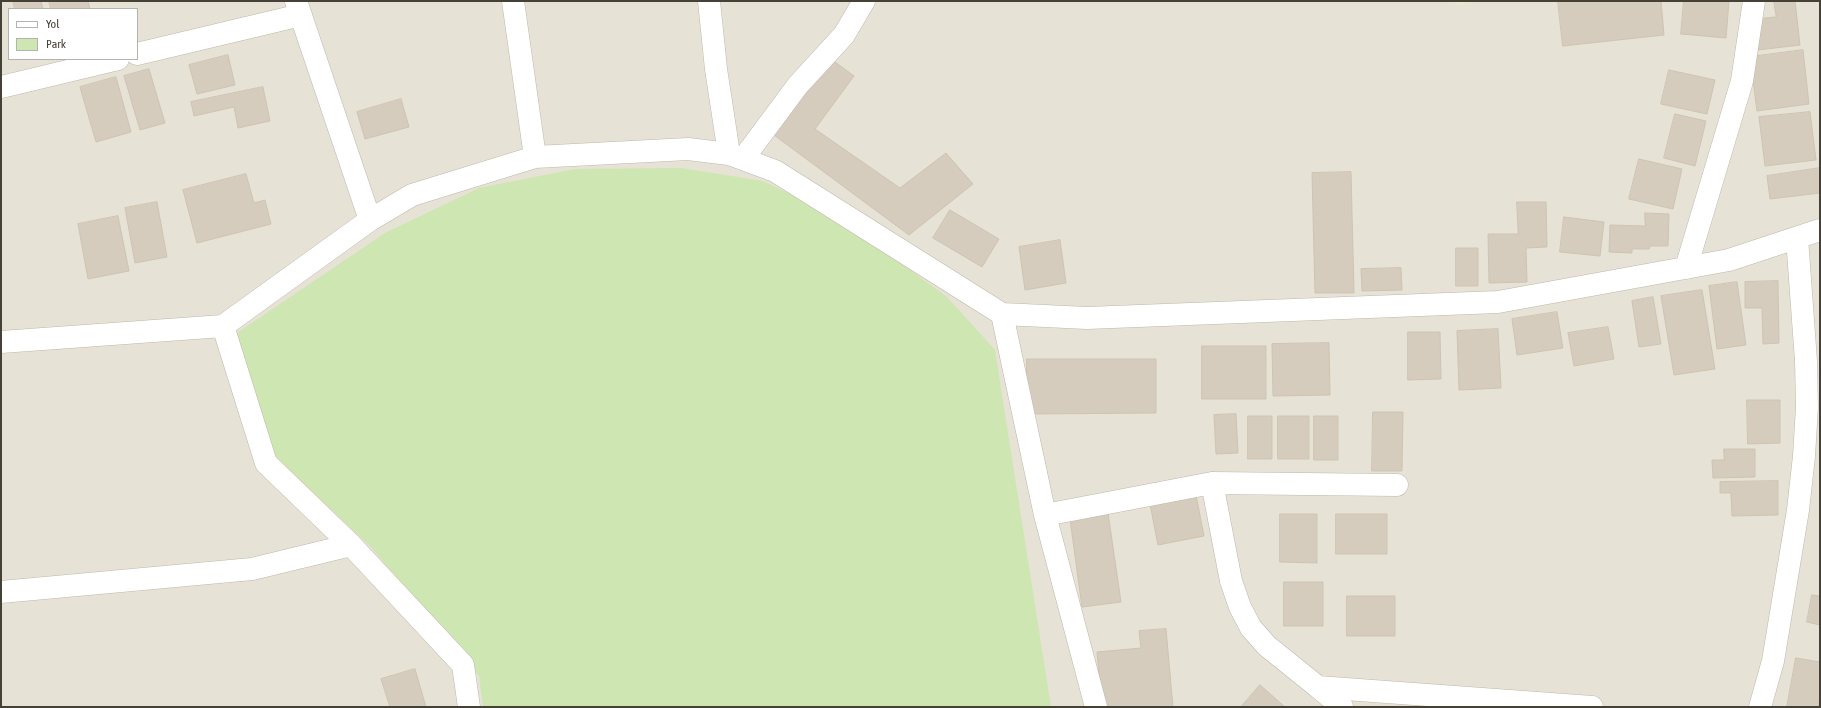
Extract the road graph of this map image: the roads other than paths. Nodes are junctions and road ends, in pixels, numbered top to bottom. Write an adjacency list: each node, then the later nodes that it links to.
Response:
1 (513, 1): 9 (street)
2 (709, 1): 10 (street)
3 (864, 1): 10 (street)
4 (1754, 1): 14 (street)
5 (298, 8): 6 (street); 11 (street)
6 (138, 54)
7 (114, 60): 8 (street)
8 (1, 87)
9 (535, 157): 10 (street); 11 (street)
10 (736, 157): 15 (street)
11 (370, 220): 16 (street)
12 (1820, 230): 13 (street)
13 (1797, 238): 14 (street); 28 (street)
14 (1686, 268): 15 (street)
15 (1002, 314): 20 (street)
16 (223, 326): 17 (street); 21 (street)
17 (1, 342)
18 (1212, 482): 19 (street); 20 (street); 23 (street)
19 (1397, 485)
20 (1046, 515): 25 (street)
21 (351, 545): 22 (street); 24 (street)
22 (1, 592)
23 (1318, 687): 26 (street); 27 (street)
24 (469, 707)
25 (1096, 707)
26 (1342, 707)
27 (1592, 707)
28 (1760, 707)

